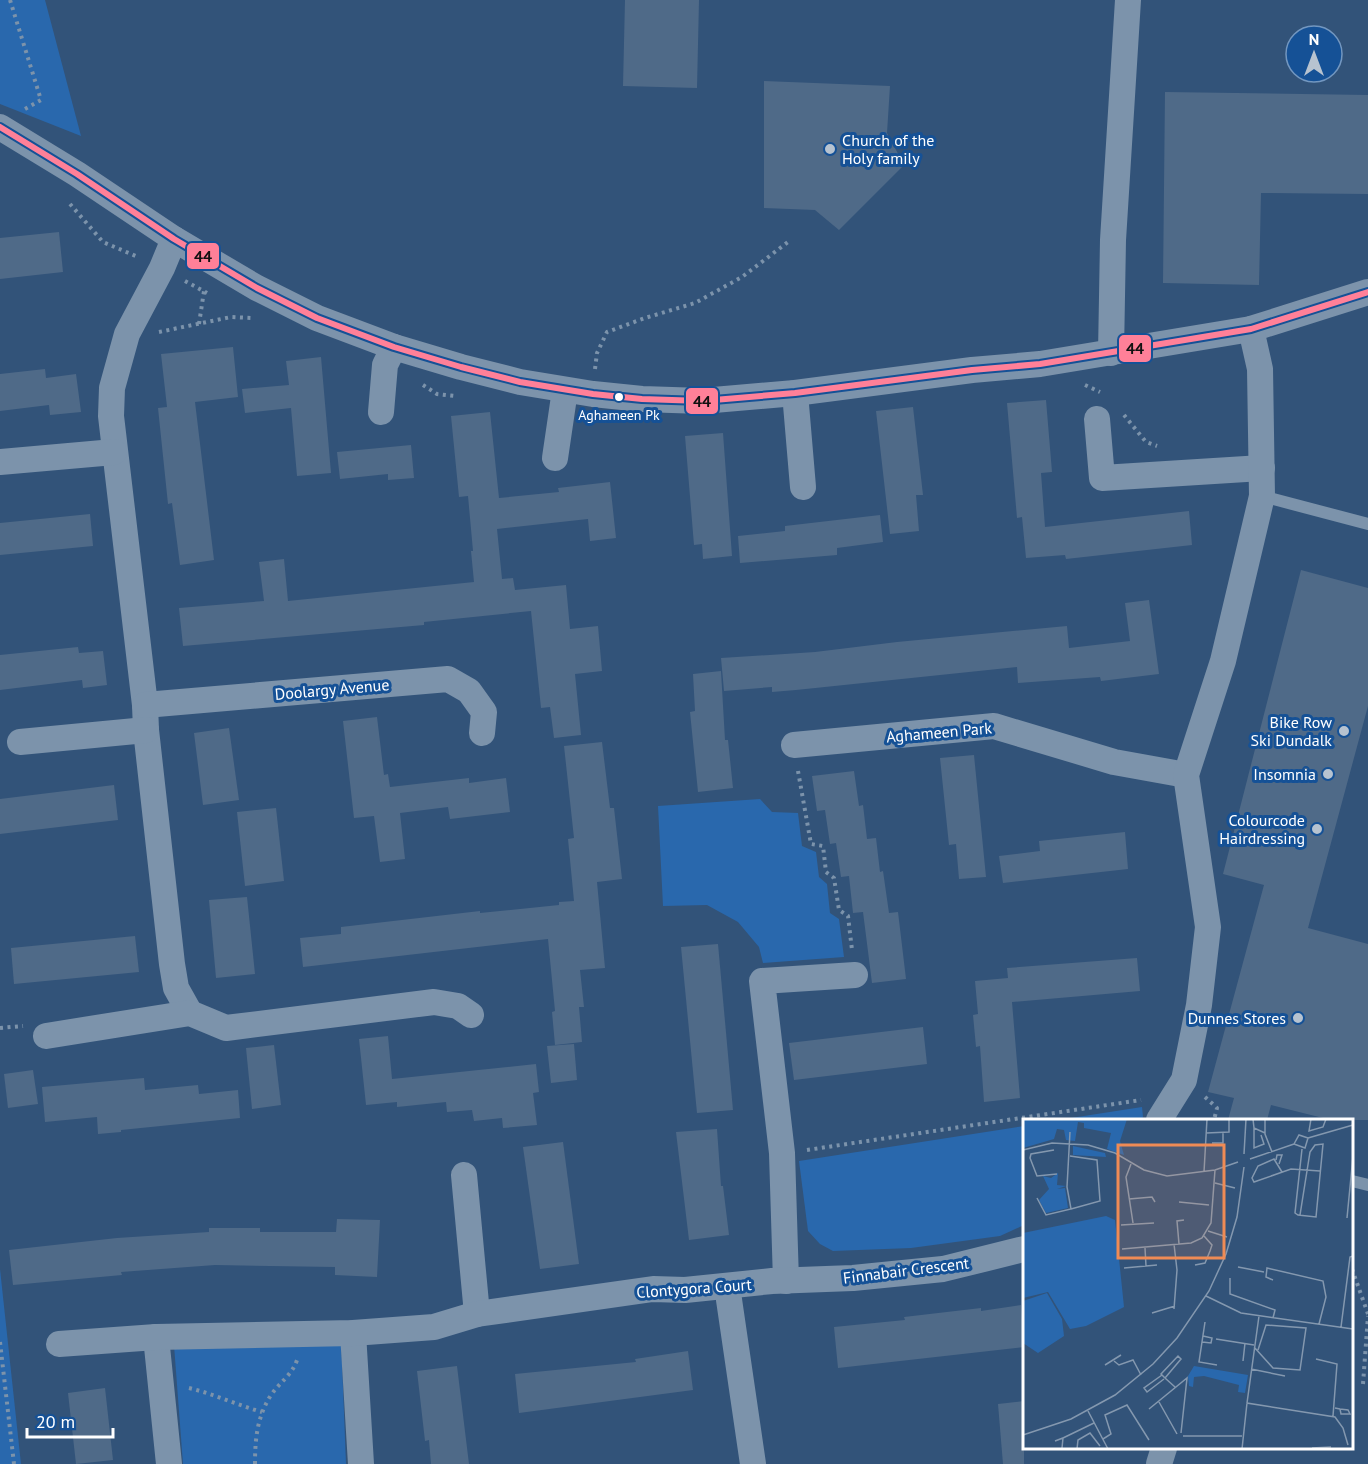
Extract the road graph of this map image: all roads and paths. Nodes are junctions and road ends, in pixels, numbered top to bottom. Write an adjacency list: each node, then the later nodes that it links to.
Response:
1 (10, 0): 3 (path)
2 (1128, 0): 13 (street)
3 (4, 129): 4 (street)
4 (174, 239): 11 (street); 12 (street)
5 (788, 242): 17 (path)
6 (204, 291): 9 (path)
7 (1368, 292): 10 (street)
8 (253, 318): 9 (path)
9 (199, 324): 11 (path)
10 (1251, 329): 13 (street); 26 (street)
11 (125, 341): 23 (street)
12 (393, 347): 15 (street); 20 (street)
13 (1111, 353): 16 (street)
14 (1078, 382): 18 (path)
15 (565, 390): 17 (street); 24 (street)
16 (795, 393): 17 (street); 27 (street)
17 (592, 394)
18 (1108, 395)
19 (1121, 411): 22 (path)
20 (381, 412)
21 (1097, 419): 26 (street)
22 (1157, 446)
23 (114, 452): 25 (street); 30 (street)
24 (555, 458)
25 (0, 462)
26 (1262, 468): 28 (street)
27 (803, 487)
28 (1262, 496): 29 (lane); 34 (street)
29 (1368, 525)
30 (145, 718): 31 (street, Doolargy Avenue); 32 (street, Doolargy Avenue); 36 (street)
31 (482, 733)
32 (20, 742)
33 (794, 745): 34 (street, Aghameen Park); 35 (path)
34 (1186, 775): 39 (street)
35 (855, 975): 42 (street)
36 (190, 1013): 37 (street); 38 (street)
37 (471, 1015)
38 (46, 1036)
39 (1168, 1112): 40 (path)
40 (1104, 1119)
41 (1023, 1128): 42 (path)
42 (782, 1154): 48 (street)
43 (464, 1175): 50 (street)
44 (1353, 1181): 45 (lane)
45 (1368, 1185)
46 (1023, 1249): 48 (street, Finnabair Crescent)
47 (1353, 1272): 51 (path)
48 (786, 1281): 49 (street, Clontygora Court)
49 (727, 1286): 50 (street, Clontygora Court); 65 (street)
50 (477, 1314): 52 (street, Clontygora Court)
51 (1368, 1315): 57 (path)
52 (353, 1333): 53 (street, Clontygora Court); 64 (street)
53 (300, 1334): 54 (street, Clontygora Court); 59 (path)
54 (156, 1337): 56 (street, Clontygora Court); 58 (street)
55 (0, 1342): 61 (path)
56 (59, 1344)
57 (1363, 1384)
58 (161, 1386): 59 (path); 62 (street)
59 (262, 1412): 63 (path)
60 (1164, 1449): 66 (street)
61 (14, 1464)
62 (169, 1464)
63 (255, 1464)
64 (361, 1464)
65 (753, 1464)
66 (1159, 1464)

